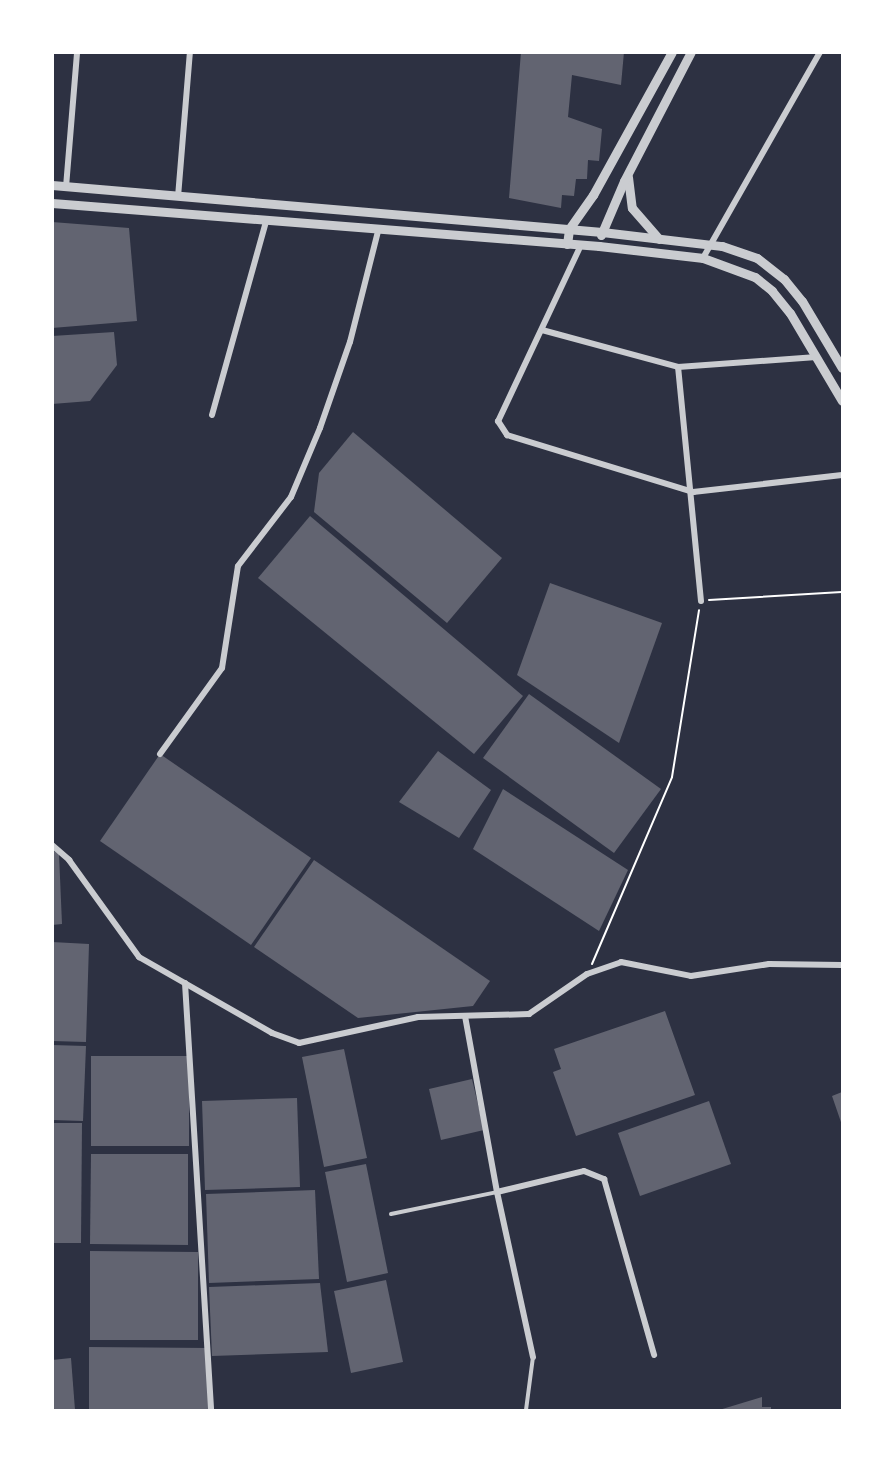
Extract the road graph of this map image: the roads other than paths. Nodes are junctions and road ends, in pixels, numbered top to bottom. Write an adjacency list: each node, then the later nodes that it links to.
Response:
1 (77, 52): 8 (street)
2 (190, 52): 9 (street)
3 (672, 52): 13 (street)
4 (691, 52): 6 (street)
5 (820, 52): 19 (street)
6 (628, 174): 15 (street); 16 (street)
7 (52, 185): 8 (street)
8 (66, 187): 9 (street)
9 (178, 197): 11 (street); 13 (street)
10 (52, 202): 11 (street)
11 (177, 214): 12 (street)
12 (266, 222): 14 (street); 27 (street)
13 (569, 230): 15 (street); 17 (street)
14 (378, 231): 17 (street); 31 (street)
15 (602, 232): 16 (street); 20 (street)
16 (659, 239): 19 (street)
17 (567, 244): 18 (street)
18 (581, 245): 20 (street); 22 (street)
19 (711, 245): 21 (street); 25 (street)
20 (599, 246): 21 (street)
21 (703, 258): 23 (street)
22 (542, 330): 24 (street); 29 (street)
23 (817, 357): 24 (street); 26 (street)
24 (678, 367): 29 (street)
25 (843, 368)
26 (843, 401)
27 (212, 415)
28 (843, 475): 29 (street)
29 (693, 492): 30 (street)
30 (701, 601)
31 (160, 754)
32 (52, 845): 34 (street)
33 (843, 965): 35 (street)
34 (185, 983): 35 (street); 40 (street)
35 (465, 1016): 36 (street)
36 (497, 1192): 37 (lane); 38 (street); 39 (street)
37 (391, 1214)
38 (654, 1355)
39 (533, 1357): 41 (lane)
40 (211, 1410)
41 (526, 1410)

